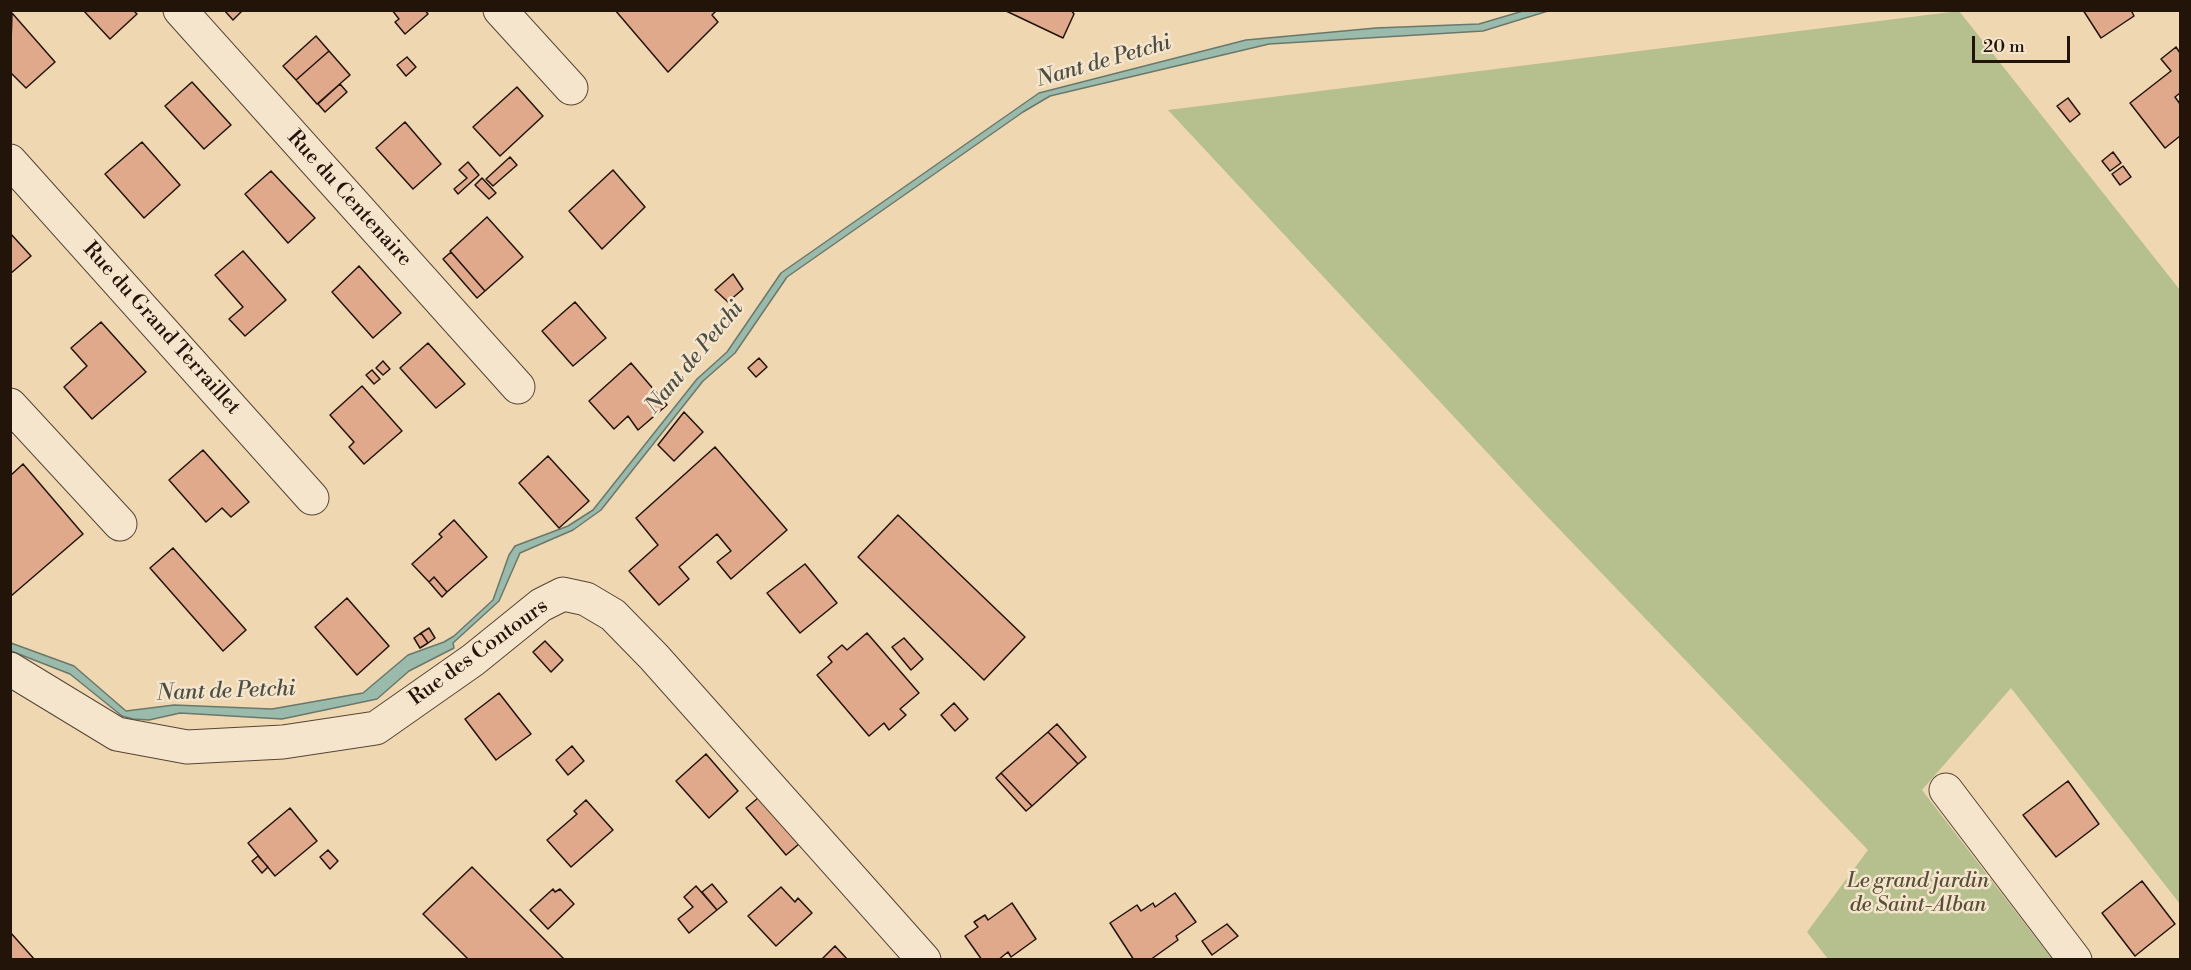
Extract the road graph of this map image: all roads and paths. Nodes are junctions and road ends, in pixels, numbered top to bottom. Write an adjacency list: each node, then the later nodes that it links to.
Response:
1 (180, 10): 5 (street, Rue du Centenaire)
2 (500, 10): 3 (street)
3 (571, 88)
4 (10, 161): 7 (street, Rue du Grand Terraillet)
5 (518, 387)
6 (10, 405): 8 (street)
7 (312, 498)
8 (120, 524)
9 (10, 669): 11 (street, Rue des Contours)
10 (1946, 790): 12 (street)
11 (924, 960)
12 (2075, 960)

